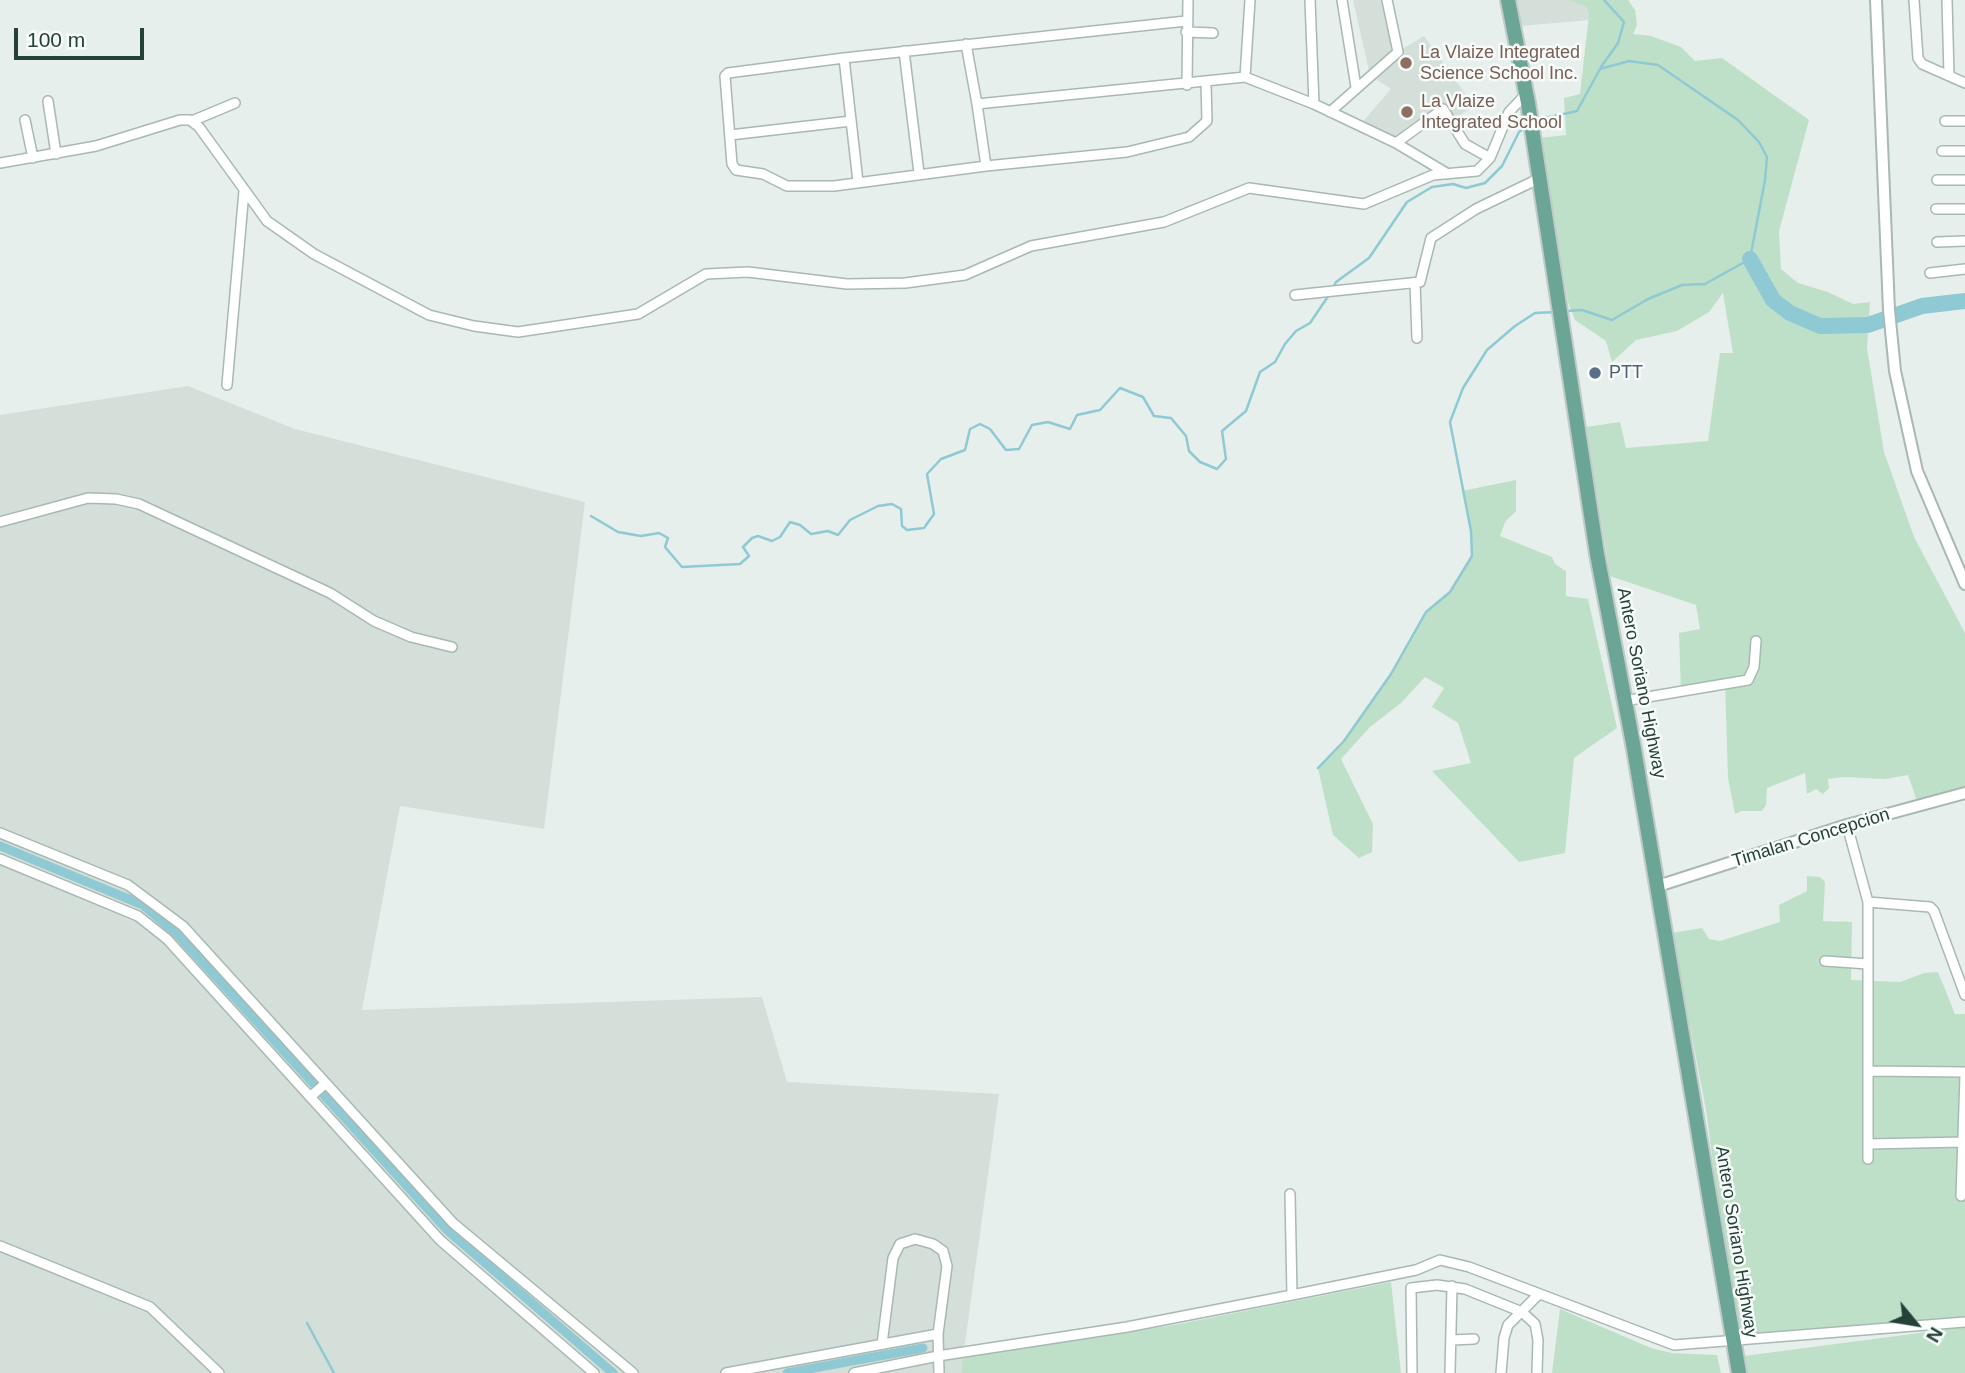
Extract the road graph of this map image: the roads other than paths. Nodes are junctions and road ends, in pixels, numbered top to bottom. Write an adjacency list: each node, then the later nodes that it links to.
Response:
1 (1188, 0): 10 (street)
2 (1250, 0): 17 (street)
3 (1310, 0): 26 (street)
4 (1342, 0): 21 (street)
5 (1387, 0): 21 (street)
6 (1508, 0): 22 (main road, Antero Soriano Highway)
7 (1876, 0): 60 (street)
8 (1914, 0): 16 (street)
9 (1947, 0): 16 (street)
10 (1186, 21): 11 (street); 13 (street)
11 (1186, 32): 12 (street); 20 (street)
12 (1213, 33)
13 (966, 44): 14 (street); 25 (street)
14 (904, 51): 15 (street); 42 (street)
15 (844, 58): 30 (street); 33 (street)
16 (1949, 75): 19 (street)
17 (1245, 78): 18 (street); 26 (street)
18 (1206, 83): 20 (street); 41 (street)
19 (1965, 83)
20 (1187, 85): 25 (street)
21 (1356, 87): 27 (street)
22 (1526, 94): 39 (street); 44 (main road, Antero Soriano Highway)
23 (48, 101): 37 (street)
24 (235, 103): 29 (street)
25 (976, 104): 41 (street)
26 (1314, 104): 27 (street)
27 (1330, 112): 34 (street)
28 (25, 120): 38 (street)
29 (192, 121): 37 (street); 48 (street)
30 (851, 121): 33 (street); 47 (street)
31 (1945, 121): 32 (street)
32 (1965, 121)
33 (730, 135): 47 (street)
34 (1396, 143): 39 (street); 43 (street)
35 (1942, 150): 36 (street)
36 (1965, 150)
37 (56, 154): 38 (street)
38 (33, 158): 40 (street)
39 (1490, 158): 43 (street)
40 (0, 163)
41 (986, 166): 42 (street)
42 (919, 173): 47 (street)
43 (1448, 174): 48 (street)
44 (1538, 179): 55 (street); 63 (main road, Antero Soriano Highway)
45 (1937, 180): 46 (street)
46 (1965, 180)
47 (858, 182)
48 (244, 191): 58 (street)
49 (1936, 209): 50 (street)
50 (1965, 209)
51 (1965, 241): 52 (street)
52 (1937, 242)
53 (1965, 269): 54 (street)
54 (1930, 273)
55 (1415, 283): 56 (street); 57 (street)
56 (1294, 295)
57 (1417, 338)
58 (227, 385)
59 (0, 522): 62 (street)
60 (1965, 584)
61 (1756, 641): 63 (street)
62 (453, 647)
63 (1625, 701): 68 (main road, Antero Soriano Highway)
64 (1965, 793): 65 (street, Timalan Concepcion)
65 (1847, 825): 68 (street, Timalan Concepcion); 69 (street)
66 (0, 833): 75 (street)
67 (0, 859): 76 (street)
68 (1658, 886): 91 (main road, Antero Soriano Highway)
69 (1868, 902): 71 (street); 72 (street)
70 (1825, 961): 71 (street)
71 (1868, 964): 73 (street)
72 (1965, 995)
73 (1868, 1071): 74 (street); 78 (street)
74 (1965, 1074): 77 (street)
75 (326, 1083): 76 (street); 96 (street)
76 (310, 1097): 95 (street)
77 (1963, 1142): 78 (street); 81 (street)
78 (1868, 1144): 79 (street)
79 (1868, 1159)
80 (1290, 1194): 85 (street)
81 (1961, 1196)
82 (0, 1246): 94 (street)
83 (1452, 1286): 86 (street); 90 (street); 100 (street)
84 (1539, 1294): 85 (street); 86 (street); 91 (street)
85 (1292, 1295): 93 (street)
86 (1522, 1312): 102 (street); 103 (street)
87 (1965, 1322): 91 (street)
88 (938, 1334): 92 (street); 92 (street); 93 (street)
89 (1474, 1339): 90 (street)
90 (1451, 1340): 101 (street)
91 (1733, 1340): 104 (main road, Antero Soriano Highway)
92 (882, 1344): 97 (street)
93 (938, 1356): 98 (street); 99 (street)
94 (219, 1373)
95 (594, 1373)
96 (633, 1373)
97 (726, 1373)
98 (854, 1373)
99 (939, 1373)
100 (1412, 1373)
101 (1450, 1373)
102 (1501, 1373)
103 (1537, 1373)
104 (1739, 1373)

